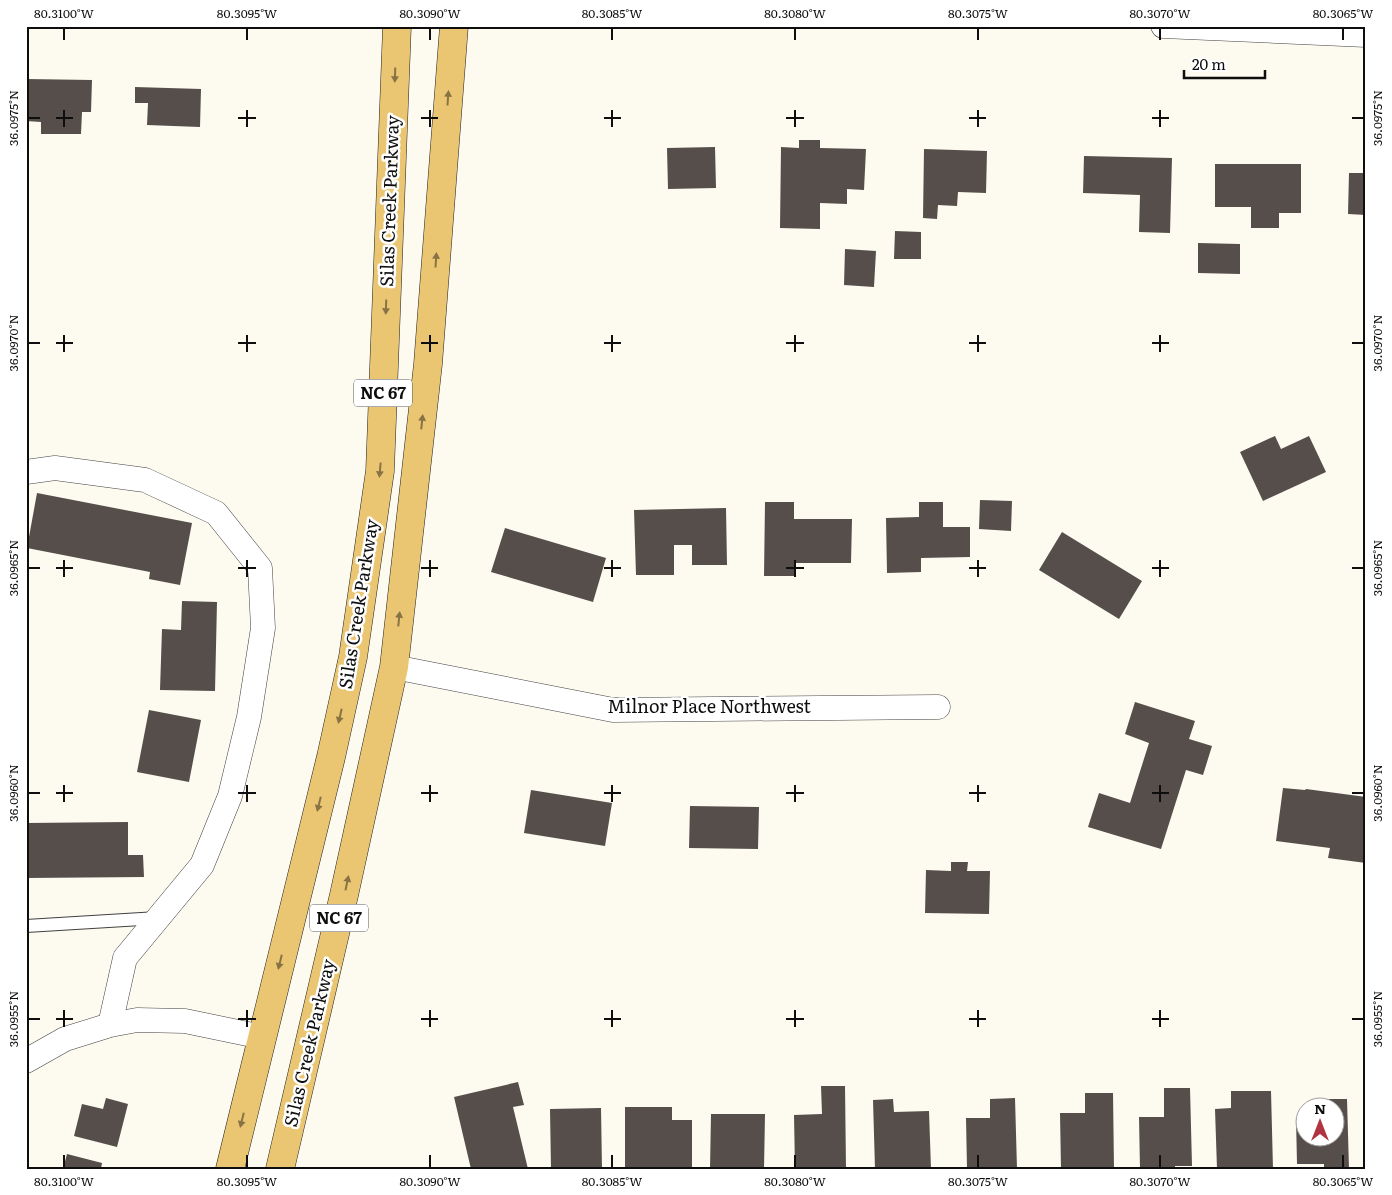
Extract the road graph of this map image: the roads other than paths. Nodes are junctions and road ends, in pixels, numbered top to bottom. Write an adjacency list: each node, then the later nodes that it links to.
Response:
1 (397, 26): 11 (main road, Silas Creek Parkway / NC 67, one-way to 11)
2 (454, 26): 6 (main road, Silas Creek Parkway / NC 67, one-way to 2)
3 (1163, 26): 4 (street)
4 (1366, 35)
5 (26, 472): 8 (street)
6 (394, 667): 7 (street, Milnor Place Northwest); 14 (main road, Silas Creek Parkway / NC 67, one-way to 6)
7 (938, 707)
8 (158, 918): 9 (lane); 10 (street)
9 (26, 926)
10 (110, 1025): 11 (street); 12 (street)
11 (262, 1036): 13 (main road, Silas Creek Parkway / NC 67, one-way to 13)
12 (26, 1061)
13 (230, 1169)
14 (280, 1169)

